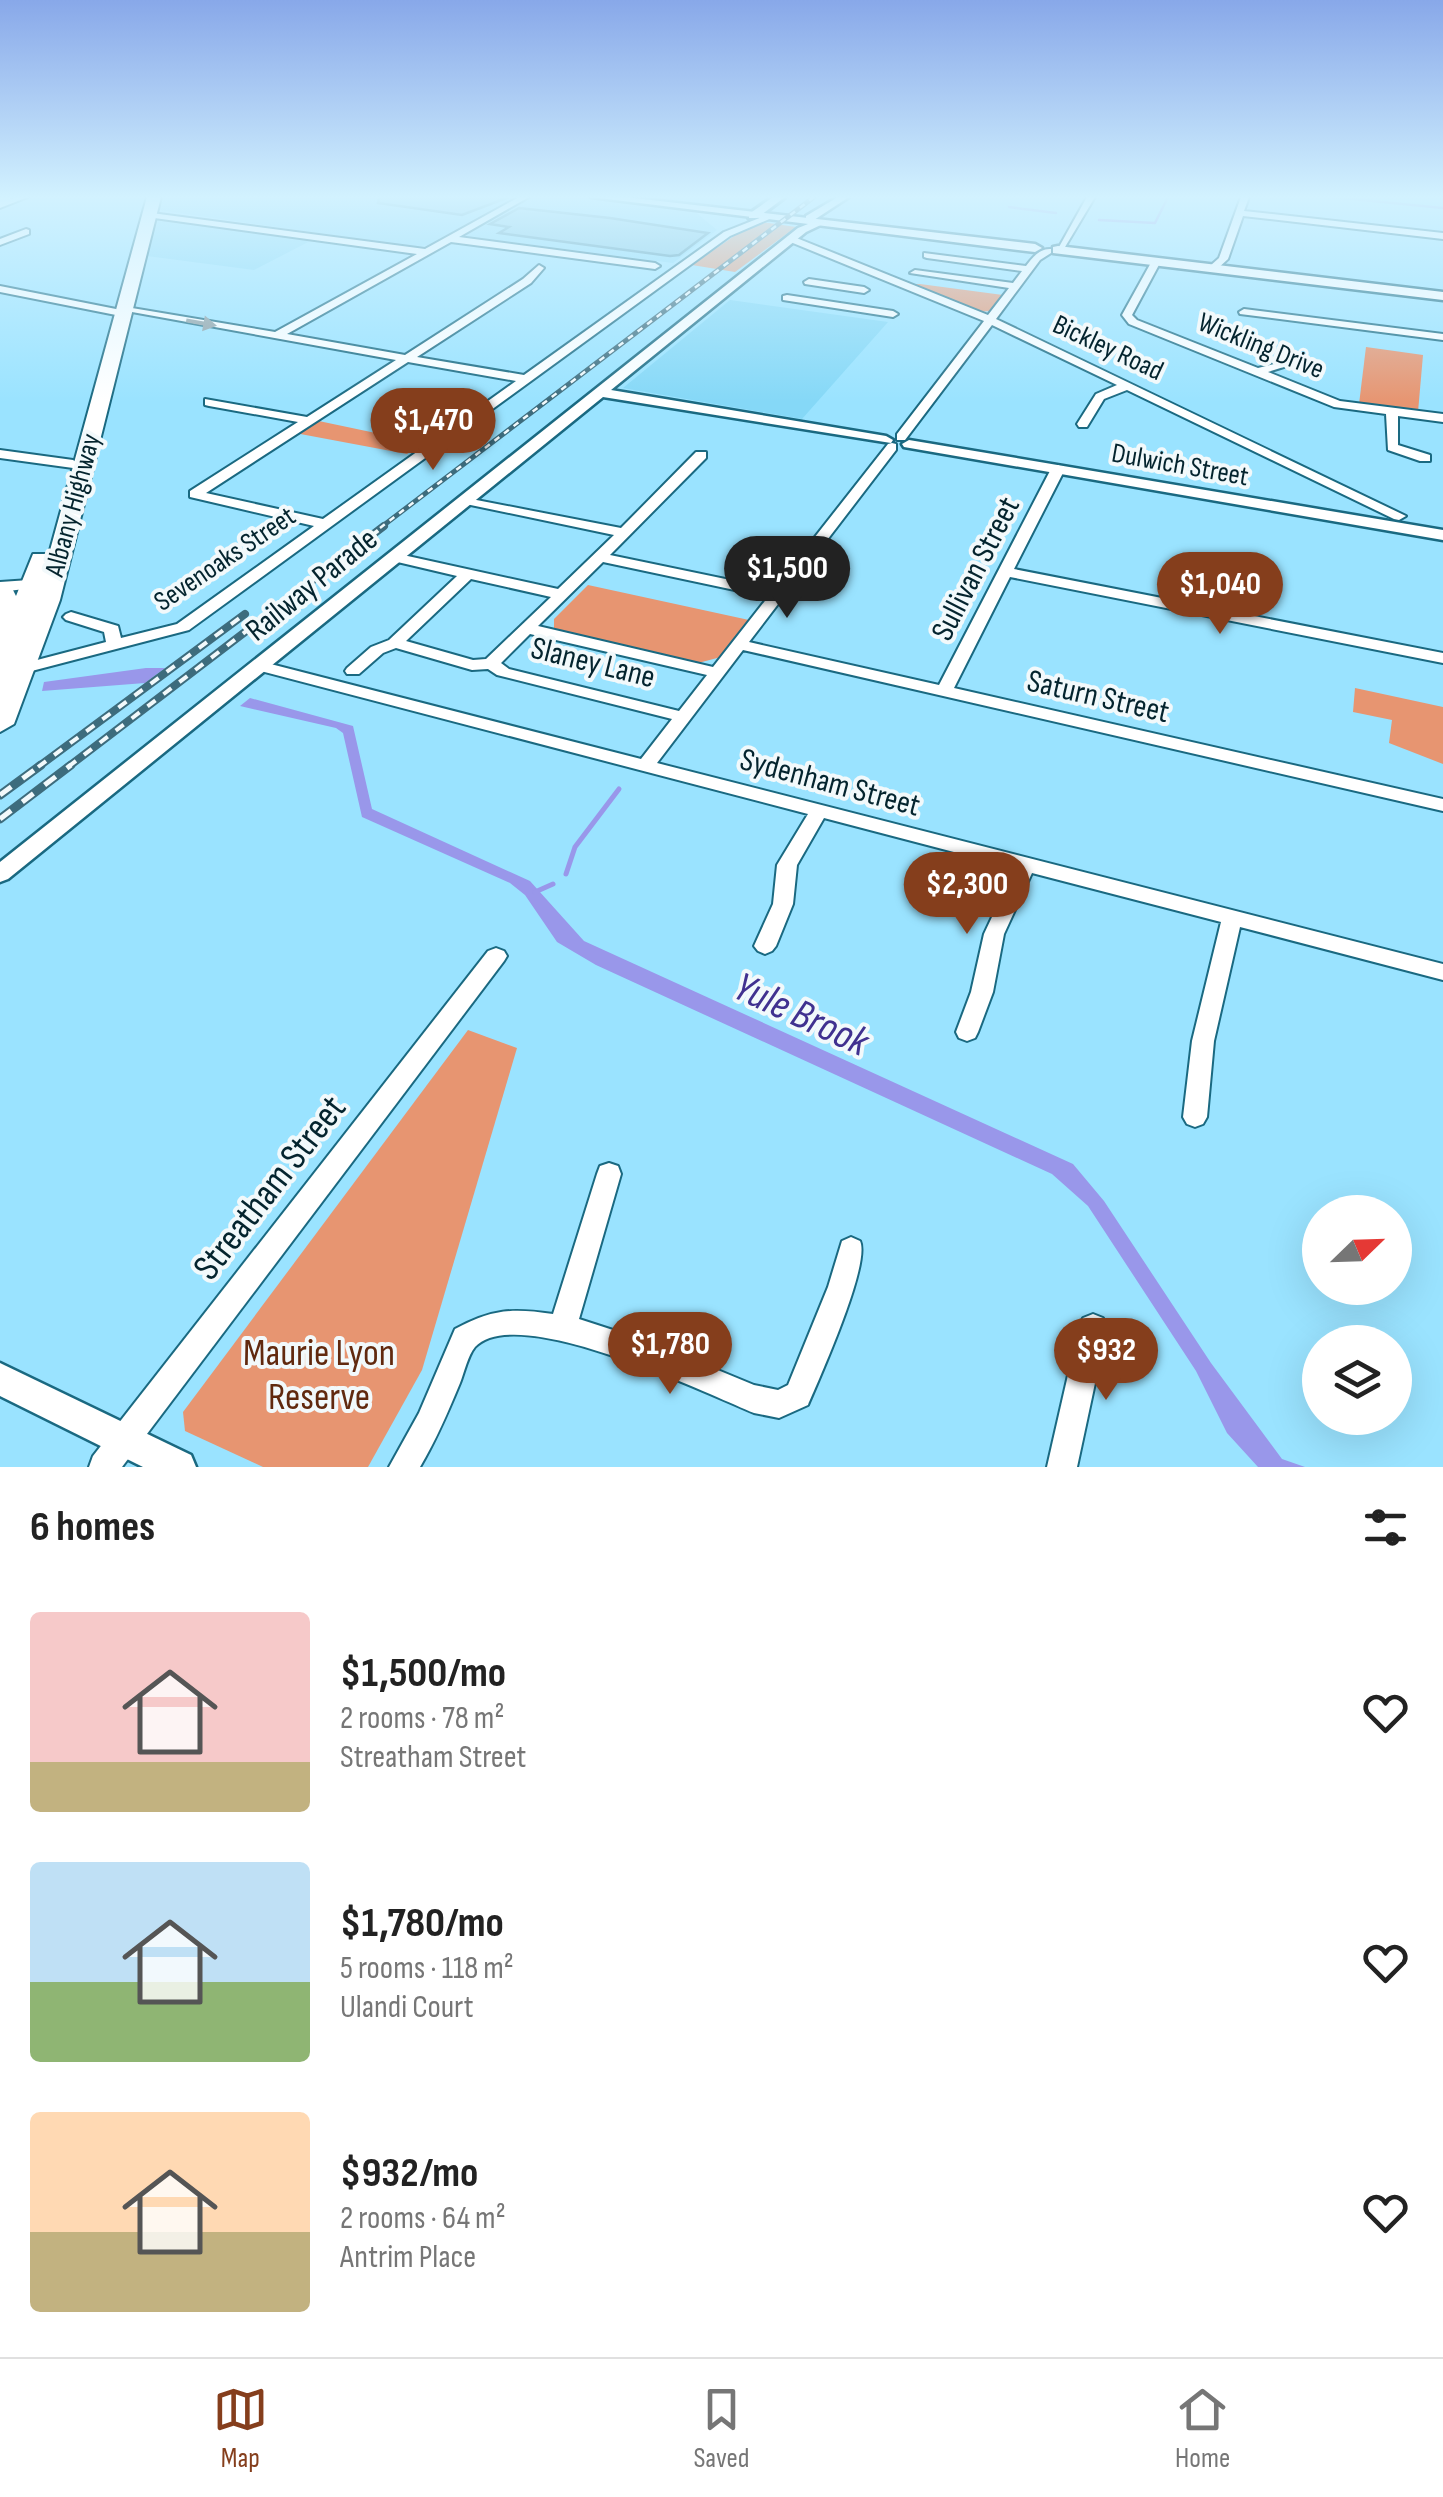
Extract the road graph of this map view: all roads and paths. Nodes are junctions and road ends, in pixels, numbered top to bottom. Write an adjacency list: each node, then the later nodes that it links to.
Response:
1 (132, 265): 26 (highway, Albany Highway)
2 (401, 265): 32 (street)
3 (651, 265): 13 (street)
4 (682, 265): 37 (street, Sevenoaks Street)
5 (758, 265): 39 (street, Railway Parade)
6 (874, 265): 17 (street, Bickley Road)
7 (921, 265): 16 (street)
8 (987, 265): 19 (street)
9 (1000, 265): 15 (street)
10 (1032, 265): 15 (street)
11 (1154, 265): 36 (street, Wickling Drive)
12 (1224, 265): 24 (main road)
13 (655, 266)
14 (540, 268): 35 (street)
15 (1029, 269): 20 (street)
16 (915, 273): 17 (street); 19 (street)
17 (891, 277): 22 (street); 31 (street, Bickley Road)
18 (810, 282): 22 (street)
19 (967, 285): 20 (street)
20 (1016, 286): 31 (street)
21 (0, 289): 23 (street)
22 (864, 290): 28 (street)
23 (24, 293): 26 (street); 27 (street)
24 (1443, 296)
25 (787, 298): 28 (street)
26 (122, 300): 32 (street, one-way to 32); 49 (highway, Albany Highway); 60 (highway, Albany Highway)
27 (0, 303)
28 (846, 307): 30 (street)
29 (1244, 312): 33 (street)
30 (893, 314)
31 (990, 320): 38 (street, Bickley Road); 45 (street)
32 (276, 336): 35 (street)
33 (1443, 337)
34 (1302, 358): 36 (street)
35 (408, 359): 37 (street); 43 (street)
36 (1257, 372): 41 (street, Wickling Drive)
37 (526, 378): 53 (street, Sevenoaks Street)
38 (1128, 385): 44 (street); 52 (street, Bickley Road)
39 (600, 392): 45 (street, Dulwich Street); 51 (street, Railway Parade)
40 (209, 402): 43 (street)
41 (1392, 414): 42 (street, Wickling Drive); 48 (street)
42 (1443, 418)
43 (310, 421): 53 (street)
44 (1083, 424)
45 (897, 442): 50 (street, Dulwich Street); 62 (street)
46 (0, 454): 49 (street)
47 (700, 455): 54 (street)
48 (1426, 458)
49 (73, 464): 60 (highway, Albany Highway)
50 (1058, 470): 55 (street, Dulwich Street); 58 (street, Sullivan Street)
51 (466, 500): 54 (street); 56 (street, Railway Parade)
52 (1399, 516)
53 (325, 524): 66 (street, Sevenoaks Street)
54 (624, 532): 57 (street)
55 (1443, 536)
56 (394, 557): 59 (street); 72 (street, Railway Parade)
57 (600, 557): 61 (street); 62 (street)
58 (1006, 572): 69 (street); 75 (street, Sullivan Street)
59 (468, 573): 61 (street); 65 (street)
60 (27, 591): 68 (street, Sevenoaks Street); 71 (highway, Albany Highway); 71 (highway)
61 (563, 594): 64 (street)
62 (778, 594): 67 (street)
63 (70, 617): 66 (street)
64 (529, 629): 70 (street); 74 (street)
65 (395, 643): 70 (street, Slaney Lane); 73 (street)
66 (114, 644): 68 (street, Sevenoaks Street)
67 (740, 645): 74 (street); 75 (street, Saturn Street)
68 (92, 647): 71 (street, Sevenoaks Street)
69 (1443, 658)
70 (490, 664): 76 (street, Slaney Lane)
71 (5, 666): 77 (highway, Albany Highway)
72 (260, 666): 78 (street, Sydenham Street); 82 (street, Railway Parade)
73 (353, 671)
74 (718, 673): 76 (street)
75 (943, 693): 79 (street, Saturn Street)
76 (683, 717): 78 (street)
77 (0, 724)
78 (645, 766): 80 (street, Sydenham Street)
79 (1443, 805)
80 (819, 811): 81 (street, Sydenham Street); 84 (street)
81 (1026, 865): 83 (street, Sydenham Street); 87 (street)
82 (0, 874)
83 (1232, 917): 86 (street, Sydenham Street); 88 (street)
84 (764, 946)
85 (496, 956): 94 (street, Streatham Street)
86 (1443, 972)
87 (967, 1032)
88 (1195, 1117)
89 (610, 1174): 91 (street)
90 (851, 1249): 91 (street)
91 (563, 1326): 96 (street)
92 (1093, 1327): 97 (street)
93 (0, 1380): 94 (street)
94 (114, 1454): 95 (street)
95 (179, 1467)
96 (404, 1467)
97 (1062, 1467)

